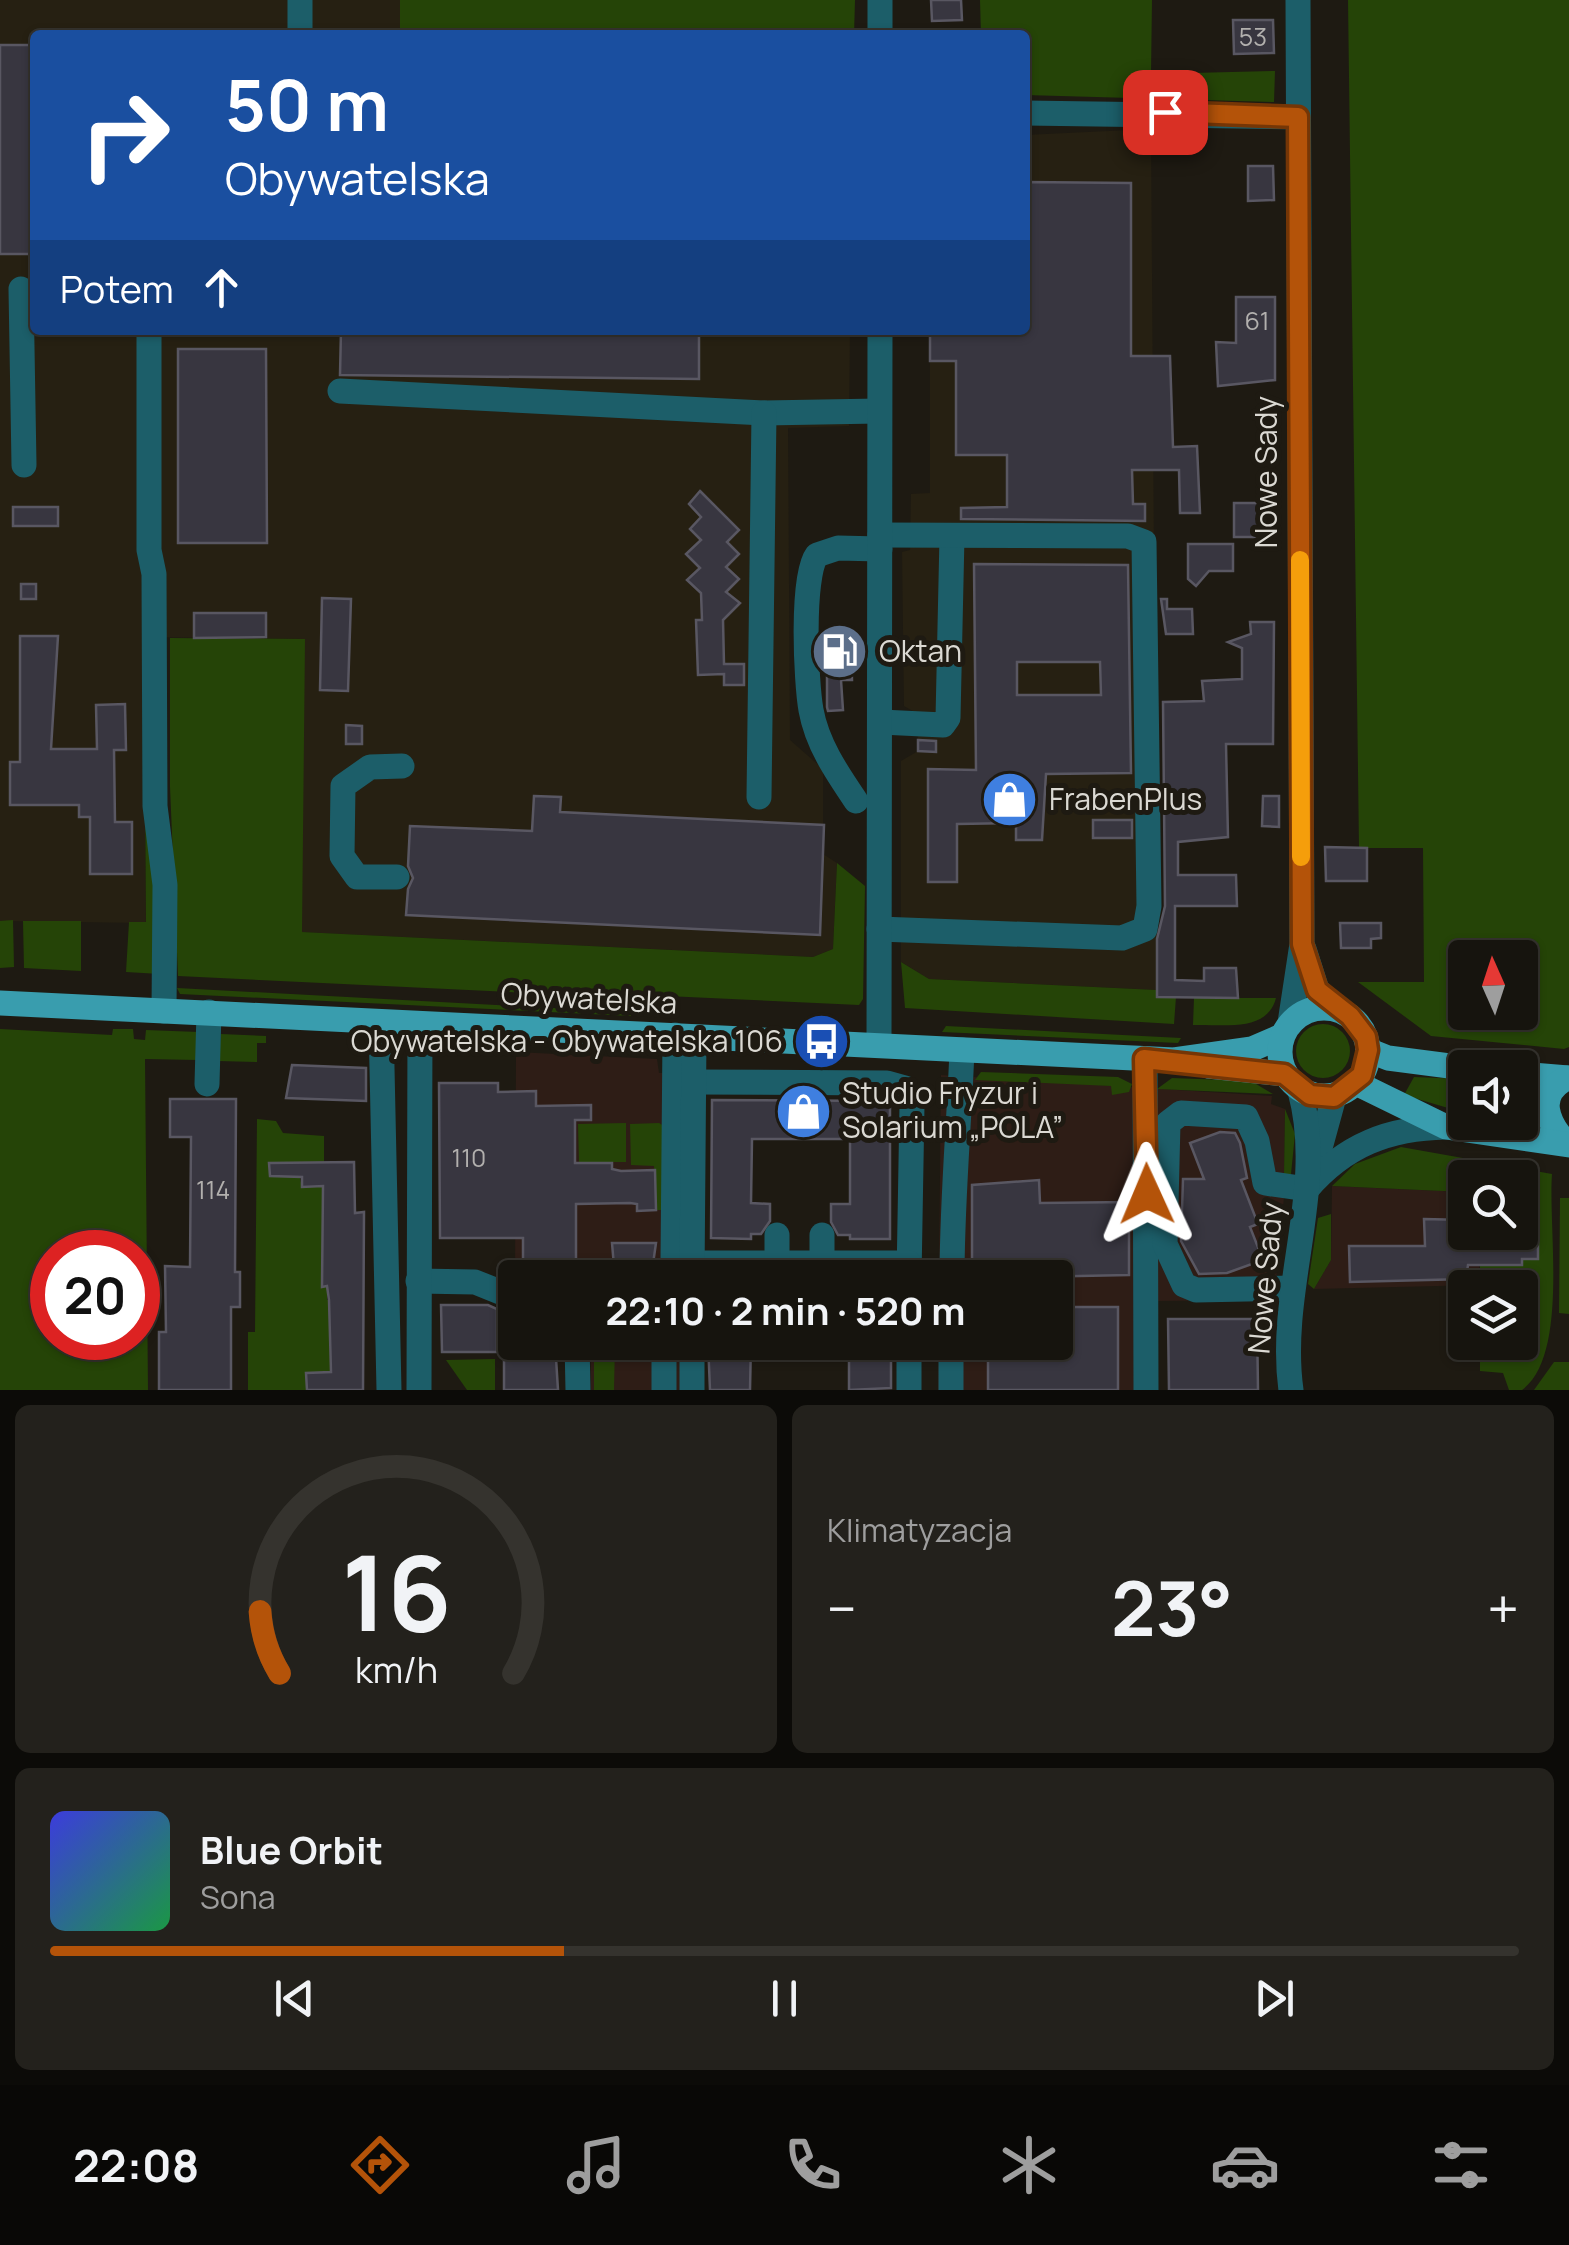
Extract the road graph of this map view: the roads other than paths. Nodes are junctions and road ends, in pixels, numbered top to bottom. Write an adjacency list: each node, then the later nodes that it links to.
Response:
1 (300, 0): 4 (street)
2 (880, 0): 5 (street)
3 (1298, 0): 7 (street, Nowe Sady)
4 (300, 30)
5 (880, 30)
6 (1030, 114): 7 (street)
7 (1298, 117): 24 (street, Nowe Sady)
8 (21, 290): 14 (street)
9 (148, 335): 26 (street)
10 (880, 335): 12 (street)
11 (340, 391): 13 (street)
12 (879, 411): 13 (street); 17 (street)
13 (764, 413): 20 (street)
14 (12, 432): 15 (street)
15 (24, 465)
16 (952, 536): 17 (street); 18 (street); 23 (street)
17 (880, 542): 18 (street); 21 (street)
18 (881, 722): 23 (street)
19 (402, 766): 22 (street)
20 (759, 797)
21 (856, 801)
22 (397, 877)
23 (879, 930): 32 (street)
24 (1302, 944): 27 (street, Nowe Sady); 31 (street, Nowe Sady)
25 (0, 1003): 26 (main road, Obywatelska)
26 (164, 1010): 28 (main road, Obywatelska)
27 (1339, 1010): 31 (main road); 34 (main road)
28 (209, 1012): 29 (main road, Obywatelska); 42 (street)
29 (381, 1022): 30 (main road, Obywatelska); 63 (street)
30 (420, 1024): 35 (main road, Obywatelska); 55 (street)
31 (1286, 1029): 37 (main road, Obywatelska); 41 (main road)
32 (879, 1045): 33 (main road, Obywatelska); 35 (main road, Obywatelska)
33 (962, 1050): 36 (main road, Obywatelska); 54 (street)
34 (1368, 1050): 38 (main road); 43 (main road)
35 (697, 1055): 49 (street); 50 (street); 53 (street)
36 (1144, 1059): 37 (main road, Obywatelska); 70 (street)
37 (1174, 1060): 41 (main road, Obywatelska)
38 (1448, 1066)
39 (1538, 1076): 40 (main road)
40 (1568, 1078): 45 (main road)
41 (1292, 1082): 43 (main road); 46 (street, Nowe Sady)
42 (207, 1084)
43 (1345, 1090): 44 (main road); 46 (street, Nowe Sady)
44 (1446, 1127): 45 (main road); 46 (street)
45 (1568, 1144)
46 (1308, 1180): 56 (street, Nowe Sady); 56 (street)
47 (822, 1234): 52 (street)
48 (777, 1235): 51 (street)
49 (673, 1260)
50 (692, 1260)
51 (777, 1260)
52 (822, 1260)
53 (909, 1260)
54 (952, 1260)
55 (418, 1281): 57 (street); 64 (street)
56 (1292, 1288): 71 (street, Nowe Sady)
57 (498, 1291)
58 (577, 1360): 65 (street)
59 (664, 1360): 66 (street)
60 (692, 1360): 67 (street)
61 (909, 1360): 68 (street)
62 (951, 1360): 69 (street)
63 (388, 1390)
64 (418, 1390)
65 (578, 1390)
66 (664, 1390)
67 (692, 1390)
68 (909, 1390)
69 (951, 1390)
70 (1146, 1390)
71 (1291, 1390)

